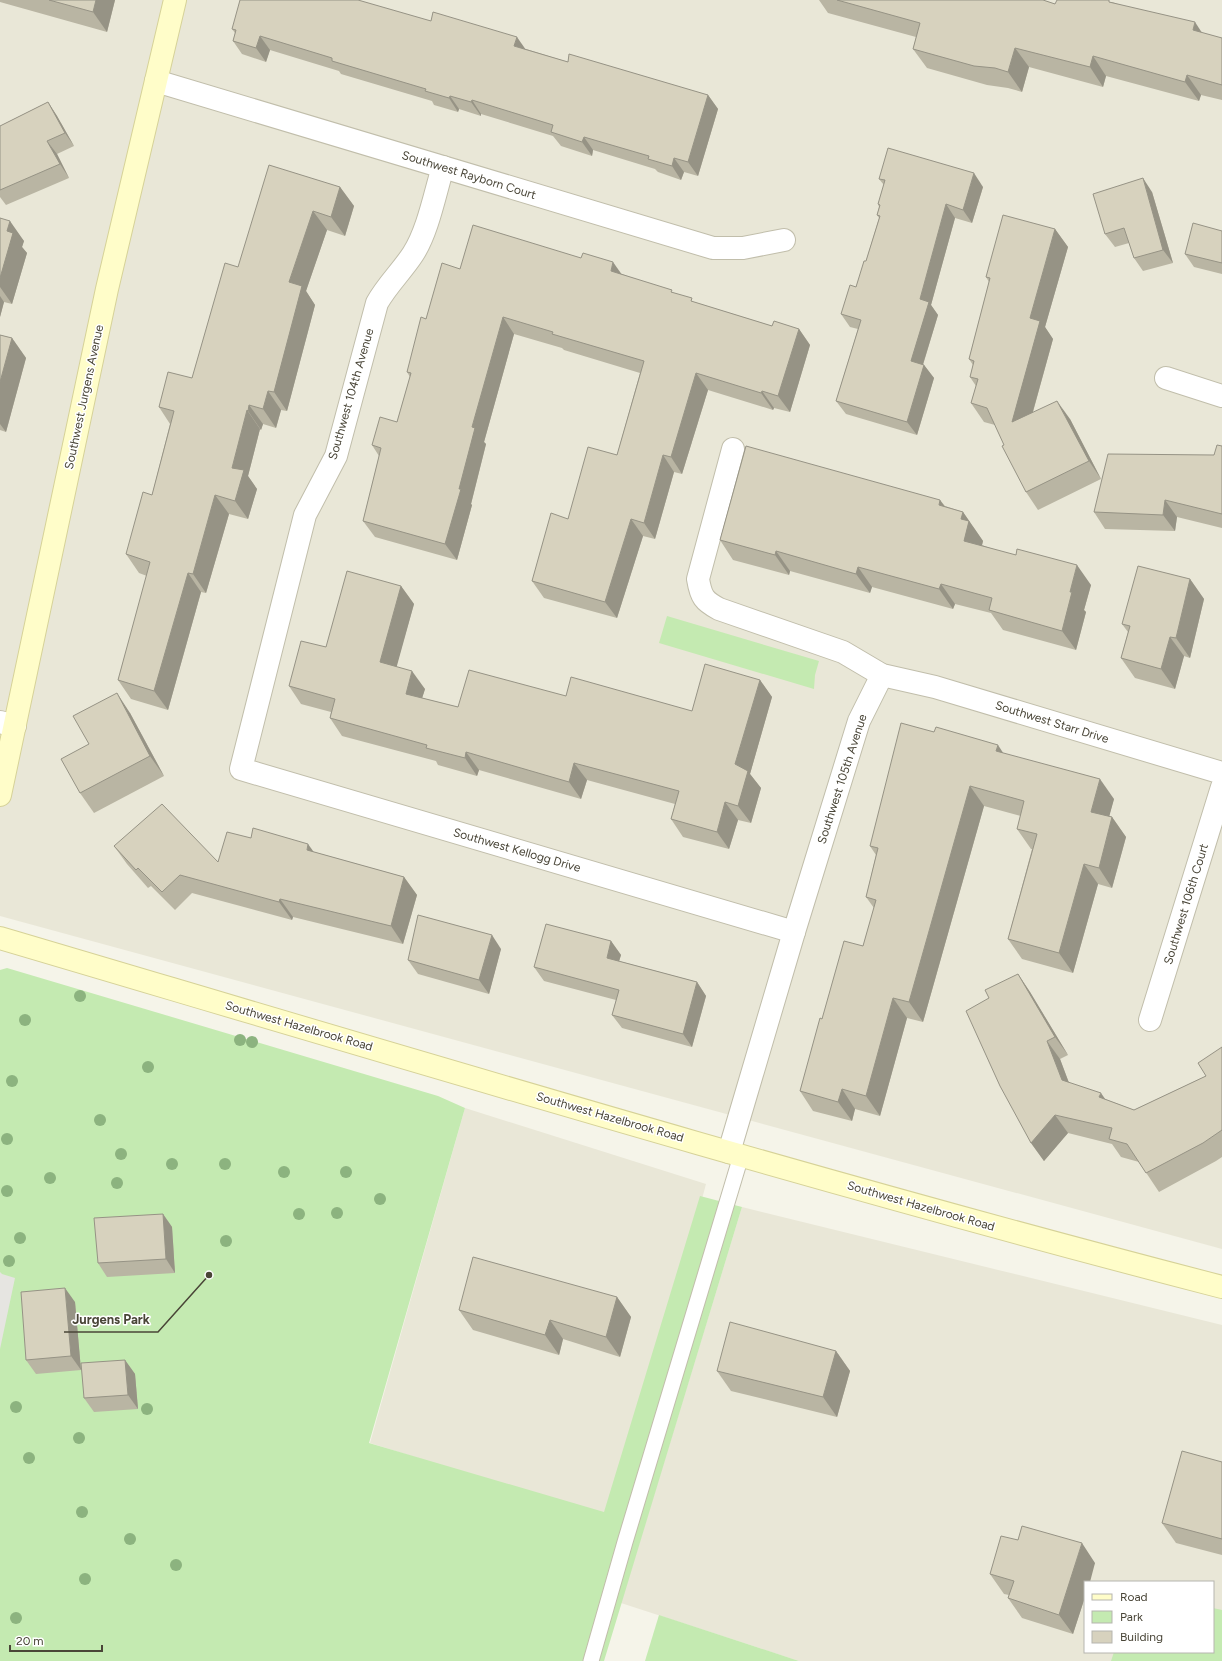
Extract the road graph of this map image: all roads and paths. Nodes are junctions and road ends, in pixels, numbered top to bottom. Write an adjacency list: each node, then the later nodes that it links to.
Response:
1 (175, 0): 2 (street, Southwest Jurgens Avenue)
2 (156, 81): 3 (street, Southwest Rayborn Court); 9 (street, Southwest Jurgens Avenue)
3 (443, 167): 4 (street, Southwest Rayborn Court); 10 (street, Southwest 104th Avenue)
4 (784, 240)
5 (1166, 378): 6 (street)
6 (1222, 396)
7 (733, 449): 8 (street)
8 (882, 675): 11 (street, Southwest Starr Drive); 14 (street, Southwest 105th Avenue)
9 (7, 724): 13 (street, Southwest Jurgens Avenue)
10 (240, 769): 14 (street, Southwest Kellogg Drive)
11 (1222, 773)
12 (1222, 787): 16 (street, Southwest 106th Court)
13 (0, 795)
14 (794, 932): 17 (street, Southwest 105th Avenue)
15 (0, 938): 17 (street, Southwest Hazelbrook Road)
16 (1150, 1020)
17 (735, 1154): 18 (street, Southwest Hazelbrook Road); 19 (lane)
18 (1222, 1287)
19 (591, 1661)

